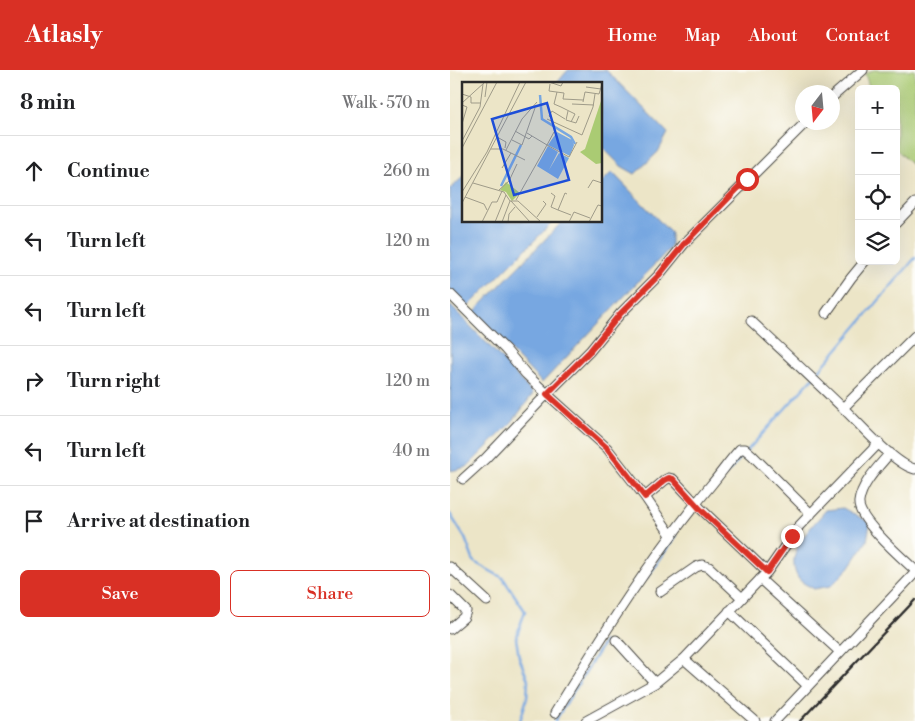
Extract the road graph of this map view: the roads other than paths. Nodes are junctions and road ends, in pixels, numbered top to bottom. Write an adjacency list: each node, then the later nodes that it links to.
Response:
1 (863, 70): 2 (street)
2 (840, 90)
3 (798, 130): 11 (street)
4 (915, 203): 5 (street)
5 (899, 220)
6 (862, 265): 8 (street)
7 (450, 294): 11 (street)
8 (826, 314)
9 (751, 321): 12 (street)
10 (915, 336): 12 (street)
11 (547, 394): 16 (street); 17 (street)
12 (843, 408): 13 (street)
13 (879, 444): 14 (street); 19 (street)
14 (890, 453): 15 (street); 22 (street)
15 (915, 469)
16 (463, 479)
17 (645, 497): 18 (street); 20 (street)
18 (697, 506): 19 (street); 20 (street); 23 (street)
19 (811, 514): 23 (street)
20 (670, 535): 35 (street)
21 (450, 567): 27 (street)
22 (915, 571): 31 (street)
23 (763, 576): 26 (street); 31 (street)
24 (660, 592): 26 (street)
25 (450, 595): 29 (street)
26 (742, 598): 28 (street)
27 (487, 601)
28 (729, 611): 32 (street); 34 (street)
29 (450, 629)
30 (616, 640): 33 (street)
31 (840, 652): 34 (street)
32 (684, 659): 33 (street); 37 (street)
33 (655, 683): 36 (street)
34 (808, 686): 38 (street)
35 (555, 714)
36 (586, 721)
37 (755, 721)
38 (775, 721)

